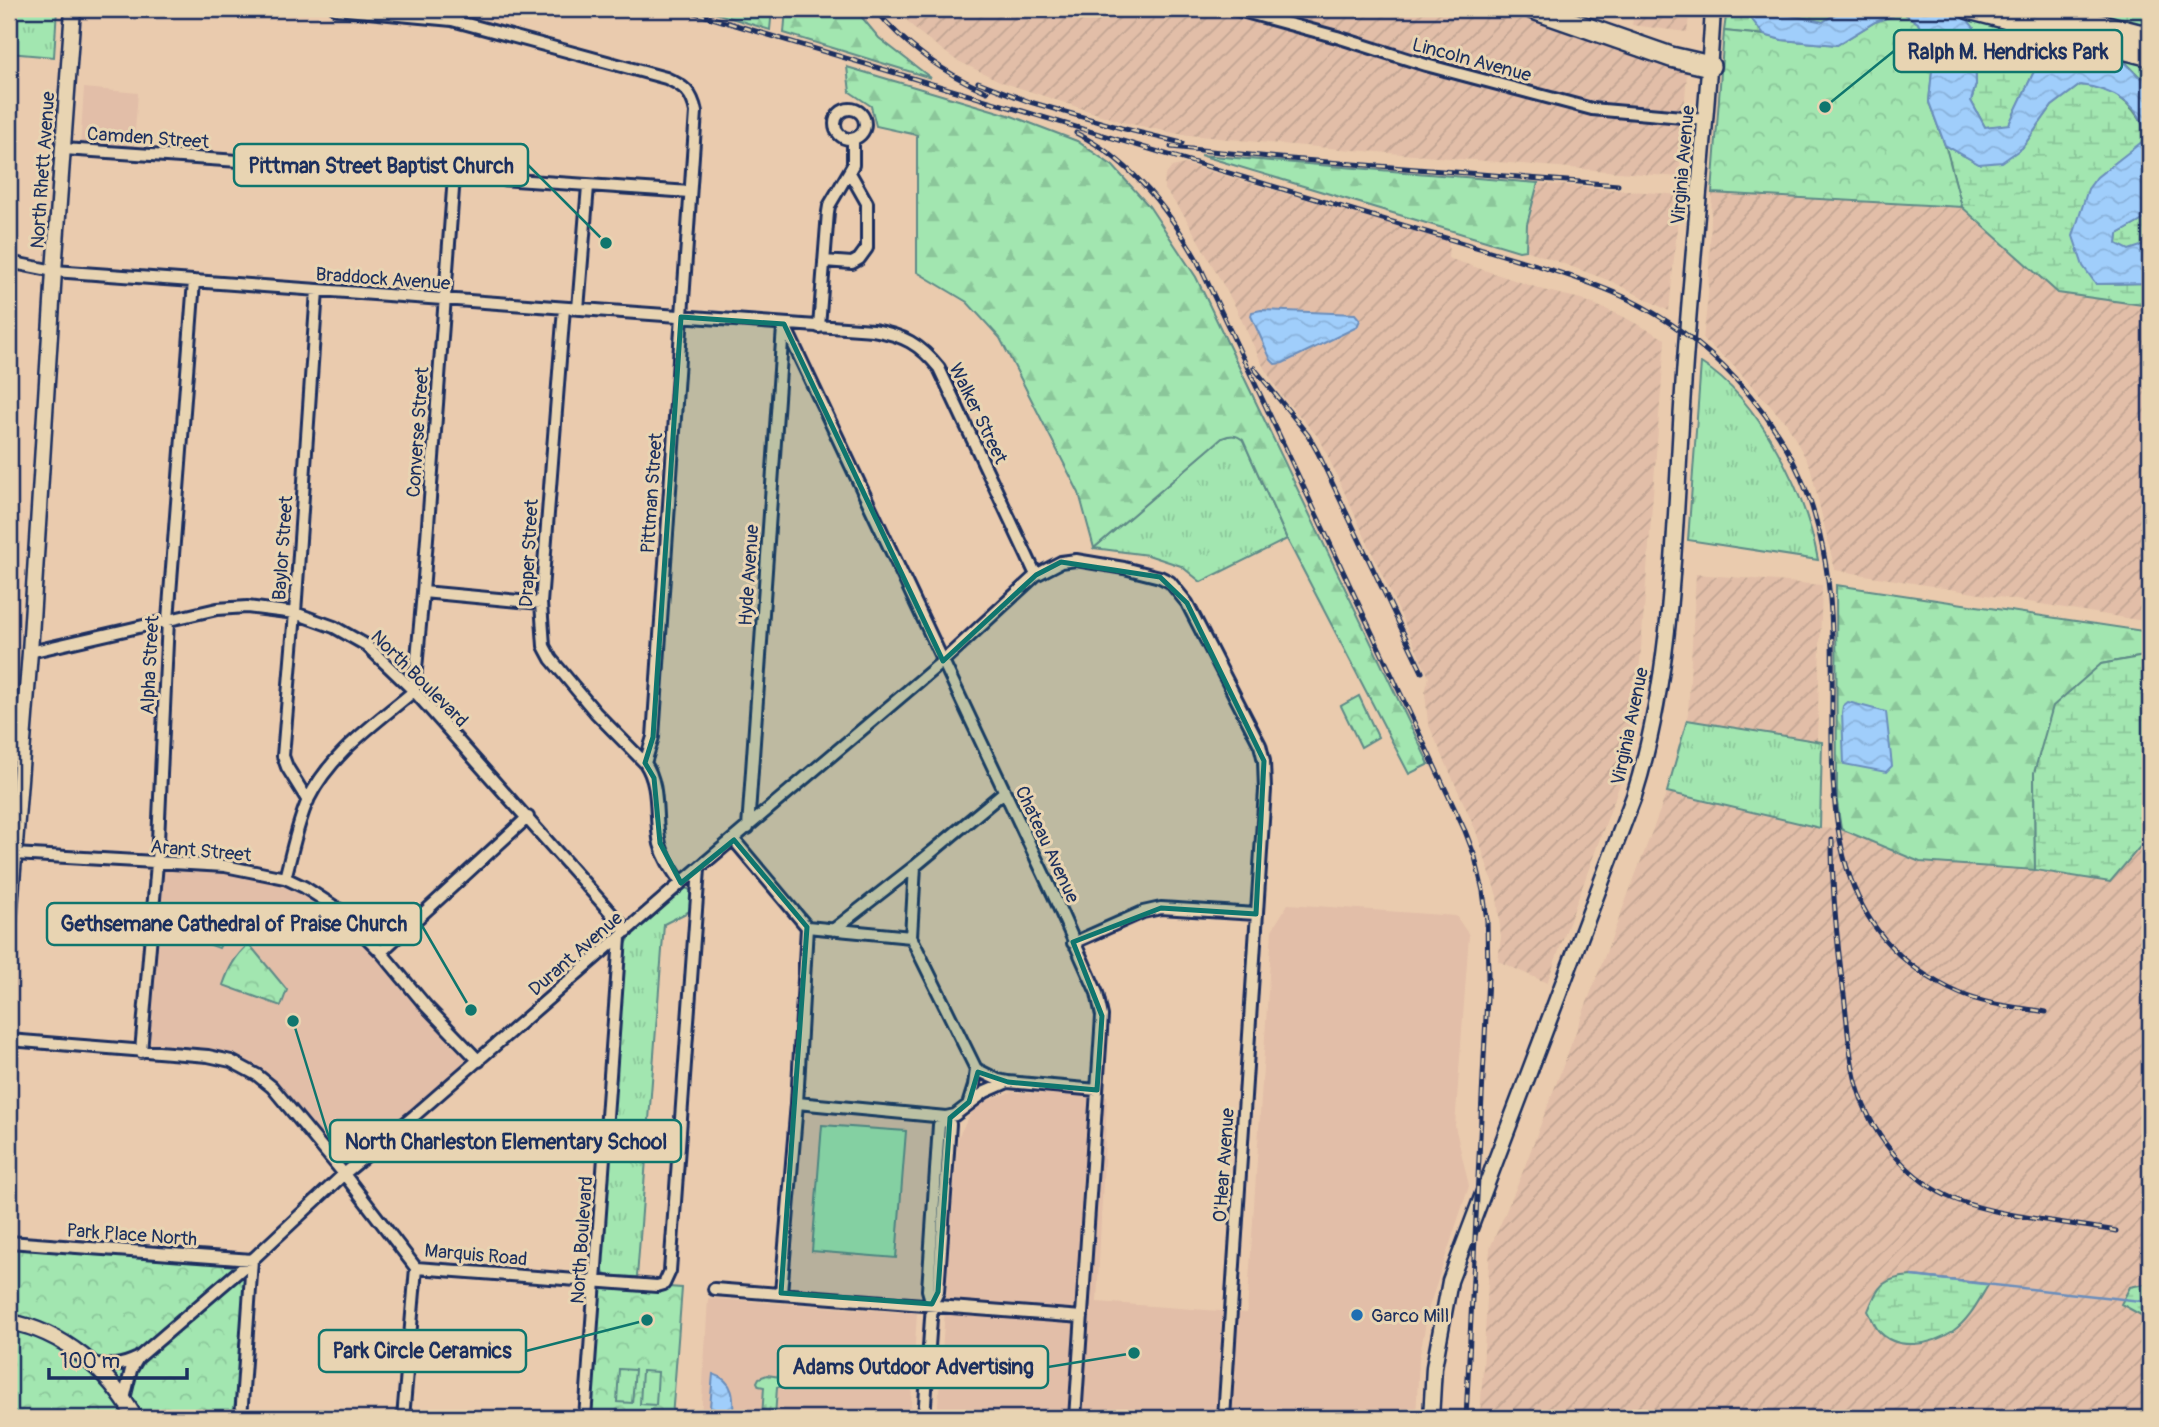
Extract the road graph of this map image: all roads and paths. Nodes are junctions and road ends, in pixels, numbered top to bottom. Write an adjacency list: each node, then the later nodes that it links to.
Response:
1 (74, 9): 13 (main road, North Rhett Avenue)
2 (336, 9): 17 (street, Pittman Street)
3 (1234, 9): 11 (street, Lincoln Avenue)
4 (1533, 9): 10 (highway)
5 (1713, 9): 10 (main road, Virginia Avenue)
6 (1969, 9): 9 (highway)
7 (2040, 9): 8 (highway)
8 (2150, 37)
9 (2150, 55)
10 (1710, 66): 11 (main road, Virginia Avenue)
11 (1705, 119): 87 (main road, Virginia Avenue)
12 (853, 139): 14 (street)
13 (64, 149): 15 (street, Camden Street); 20 (main road, North Rhett Avenue)
14 (850, 173): 18 (street); 18 (street)
15 (454, 176): 16 (street, Camden Street); 23 (street, Converse Street)
16 (587, 186): 17 (street, Camden Street); 25 (street)
17 (690, 192): 26 (street, Pittman Street)
18 (824, 261): 29 (street)
19 (9, 262): 20 (street, Braddock Avenue)
20 (54, 271): 21 (street, Braddock Avenue); 35 (main road, North Rhett Avenue)
21 (194, 281): 22 (street, Braddock Avenue); 34 (street, Alpha Street)
22 (317, 290): 23 (street, Braddock Avenue); 33 (street, Baylor Street)
23 (443, 300): 24 (street, Braddock Avenue); 31 (street, Converse Street)
24 (564, 308): 25 (street, Braddock Avenue); 32 (street, Draper Street)
25 (578, 309): 26 (street, Braddock Avenue)
26 (681, 317): 27 (street, Braddock Avenue); 38 (street, Pittman Street)
27 (756, 322): 28 (street, Walker Street)
28 (783, 324): 29 (street, Walker Street); 36 (street, Chateau Avenue); 42 (street, Hyde Avenue)
29 (819, 327): 30 (street, Walker Street)
30 (1036, 575): 36 (street, Durant Avenue); 50 (street, O'Hear Avenue)
31 (423, 592): 32 (street); 37 (street, Converse Street)
32 (541, 603): 38 (street, Draper Street)
33 (295, 613): 34 (street, North Boulevard); 37 (street, North Boulevard); 40 (street, Baylor Street)
34 (168, 620): 35 (street, North Boulevard); 45 (street, Alpha Street)
35 (30, 652): 44 (main road, North Rhett Avenue)
36 (943, 661): 39 (street, Chateau Avenue); 42 (street, Durant Avenue)
37 (414, 691): 40 (street); 41 (street, North Boulevard)
38 (645, 763): 49 (street)
39 (1004, 792): 46 (street); 56 (street, Chateau Avenue)
40 (308, 801): 48 (street)
41 (528, 817): 54 (street, North Boulevard); 57 (street)
42 (748, 828): 43 (street, Durant Avenue)
43 (734, 840): 47 (street, Durant Avenue); 52 (street)
44 (14, 854): 45 (street, Arant Street); 51 (main road, North Rhett Avenue)
45 (157, 863): 48 (street, Arant Street); 59 (street, Alpha Street)
46 (915, 866): 53 (street); 55 (street)
47 (699, 869): 49 (street, Durant Avenue); 71 (street, Marquis Road)
48 (285, 878): 57 (street, Arant Street)
49 (681, 883): 54 (street, Durant Avenue)
50 (1256, 914): 56 (street); 86 (street, O'Hear Avenue)
51 (9, 921)
52 (807, 927): 53 (street); 65 (street)
53 (832, 930): 55 (street)
54 (624, 935): 60 (street, Durant Avenue); 71 (street, North Boulevard)
55 (911, 937): 61 (street)
56 (1073, 943): 63 (street, Chateau Avenue)
57 (381, 952): 60 (street, Arant Street)
58 (9, 1040): 59 (street, Marquis Road)
59 (141, 1052): 67 (street, Marquis Road)
60 (479, 1061): 67 (street, Durant Avenue)
61 (976, 1069): 62 (street); 64 (street)
62 (1008, 1082): 63 (street); 64 (street)
63 (1097, 1090): 75 (street, Chateau Avenue)
64 (969, 1102): 66 (street)
65 (797, 1104): 66 (street); 73 (street)
66 (946, 1117): 74 (street)
67 (344, 1174): 69 (street, Durant Avenue); 70 (street, Marquis Road)
68 (9, 1242): 69 (street, Park Place North)
69 (252, 1260): 77 (street, Durant Avenue); 81 (street)
70 (416, 1268): 71 (street, Marquis Road); 82 (street)
71 (596, 1282): 83 (street, North Boulevard)
72 (714, 1289): 73 (street)
73 (781, 1293): 74 (street)
74 (932, 1304): 75 (street); 84 (street)
75 (1082, 1317): 85 (street, Chateau Avenue)
76 (11, 1321): 78 (main road)
77 (138, 1358): 78 (street, Durant Avenue); 79 (street, Durant Avenue)
78 (92, 1363): 79 (main road)
79 (124, 1399): 80 (main road)
80 (135, 1418)
81 (241, 1418)
82 (403, 1418)
83 (585, 1418)
84 (924, 1418)
85 (1075, 1418)
86 (1224, 1418)
87 (1431, 1418)

